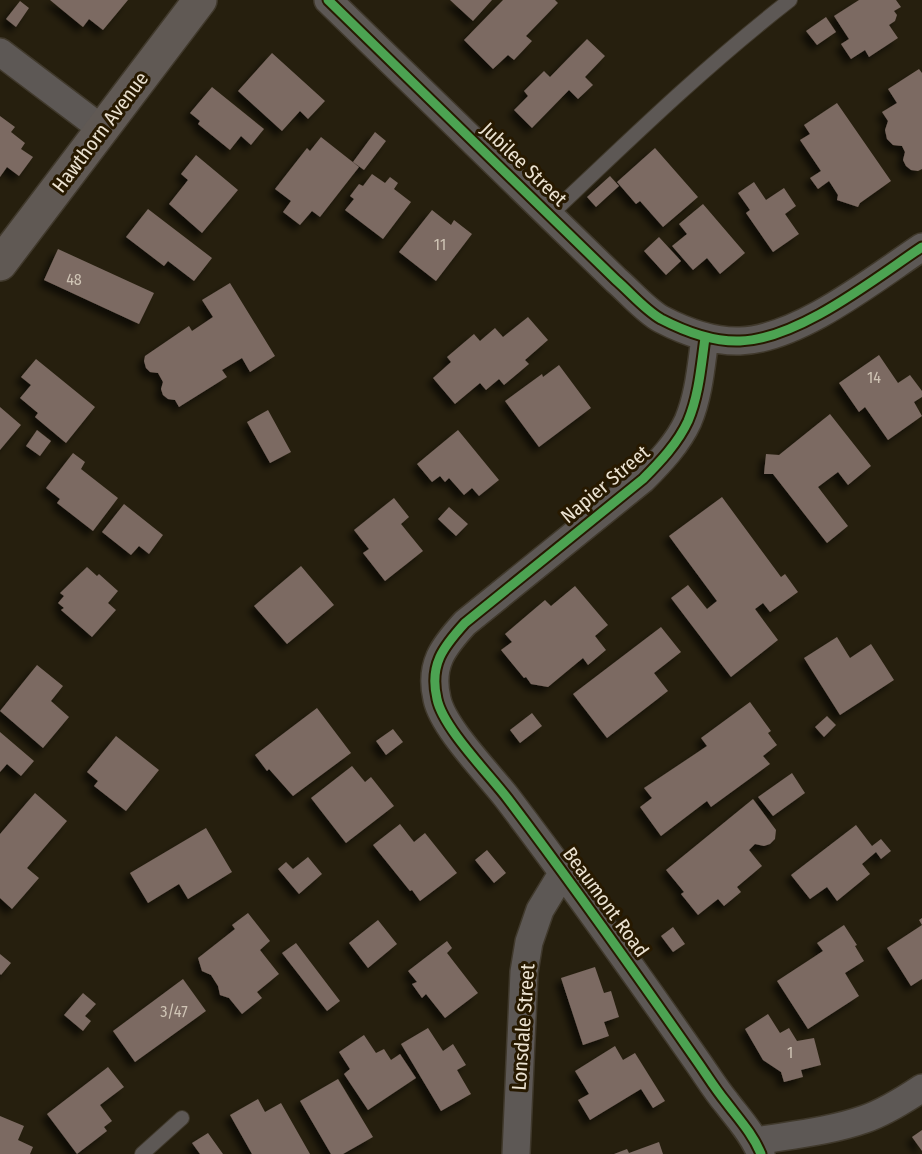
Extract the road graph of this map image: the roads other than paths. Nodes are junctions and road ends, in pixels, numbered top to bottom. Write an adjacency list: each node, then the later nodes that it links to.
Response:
1 (200, 0): 5 (street, Hawthorn Avenue)
2 (328, 0): 6 (street, Jubilee Street)
3 (790, 0): 6 (lane)
4 (0, 52): 5 (street)
5 (102, 129): 8 (street, Hawthorn Avenue)
6 (550, 215): 9 (street, Jubilee Street)
7 (922, 246): 9 (street)
8 (0, 264)
9 (705, 338): 10 (street, Napier Street)
10 (436, 668): 11 (street, Beaumont Road)
11 (563, 872): 14 (street, Beaumont Road); 16 (street, Lonsdale Street)
12 (922, 1088): 14 (street)
13 (182, 1118): 15 (lane)
14 (759, 1148)
15 (142, 1154)
16 (516, 1154)

